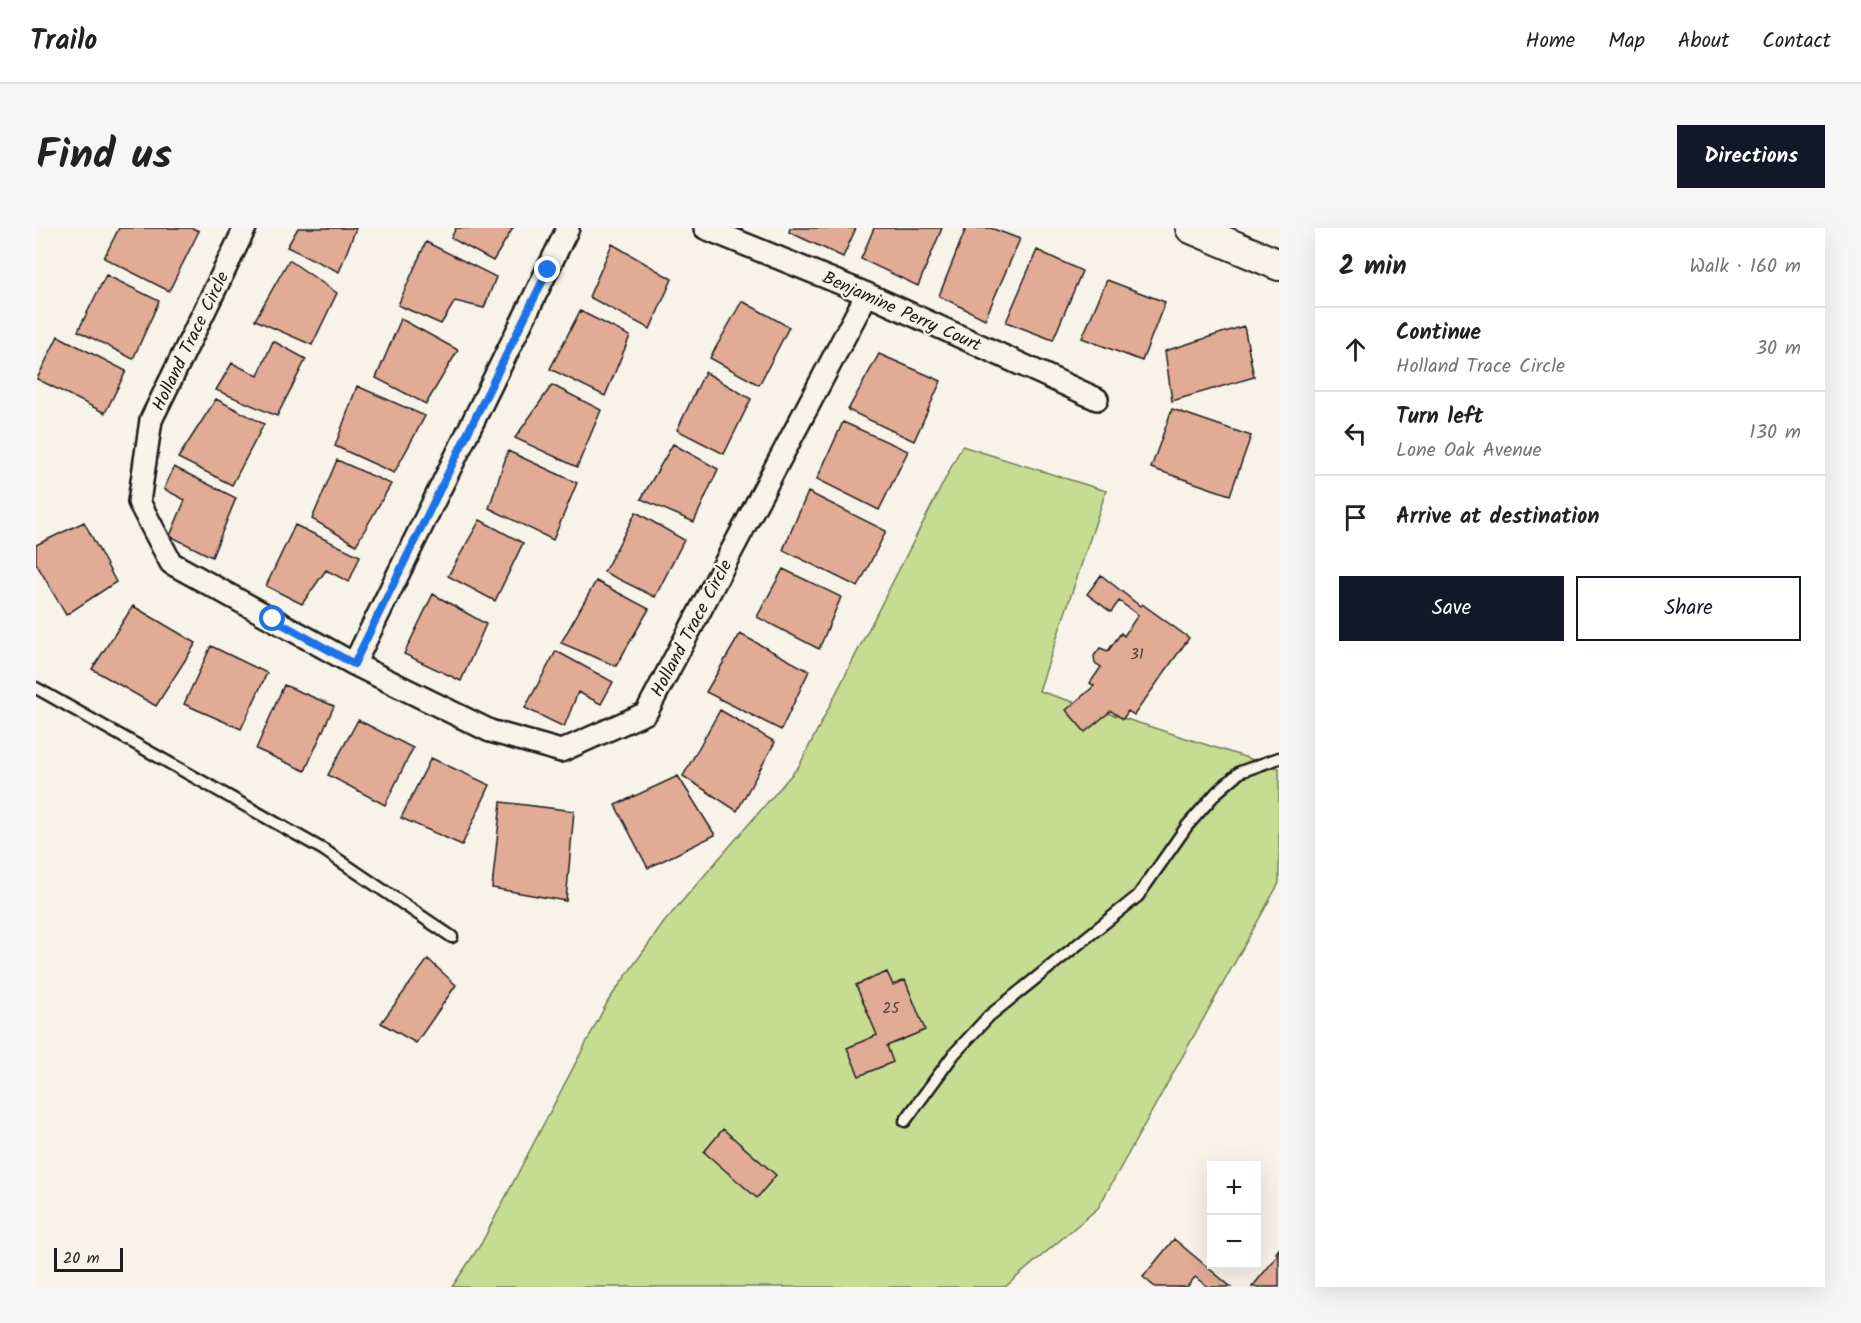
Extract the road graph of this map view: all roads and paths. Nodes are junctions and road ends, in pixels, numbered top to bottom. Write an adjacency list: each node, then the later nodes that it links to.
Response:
1 (245, 228): 8 (street, Holland Trace Circle)
2 (568, 228): 8 (street)
3 (705, 228): 6 (street, Benjamine Perry Court)
4 (1191, 228): 5 (main road)
5 (1279, 265)
6 (867, 294): 7 (street, Benjamine Perry Court); 8 (street, Holland Trace Circle)
7 (1097, 399)
8 (354, 664)
9 (36, 688): 11 (lane)
10 (1279, 758): 12 (lane)
11 (452, 937)
12 (905, 1121)

